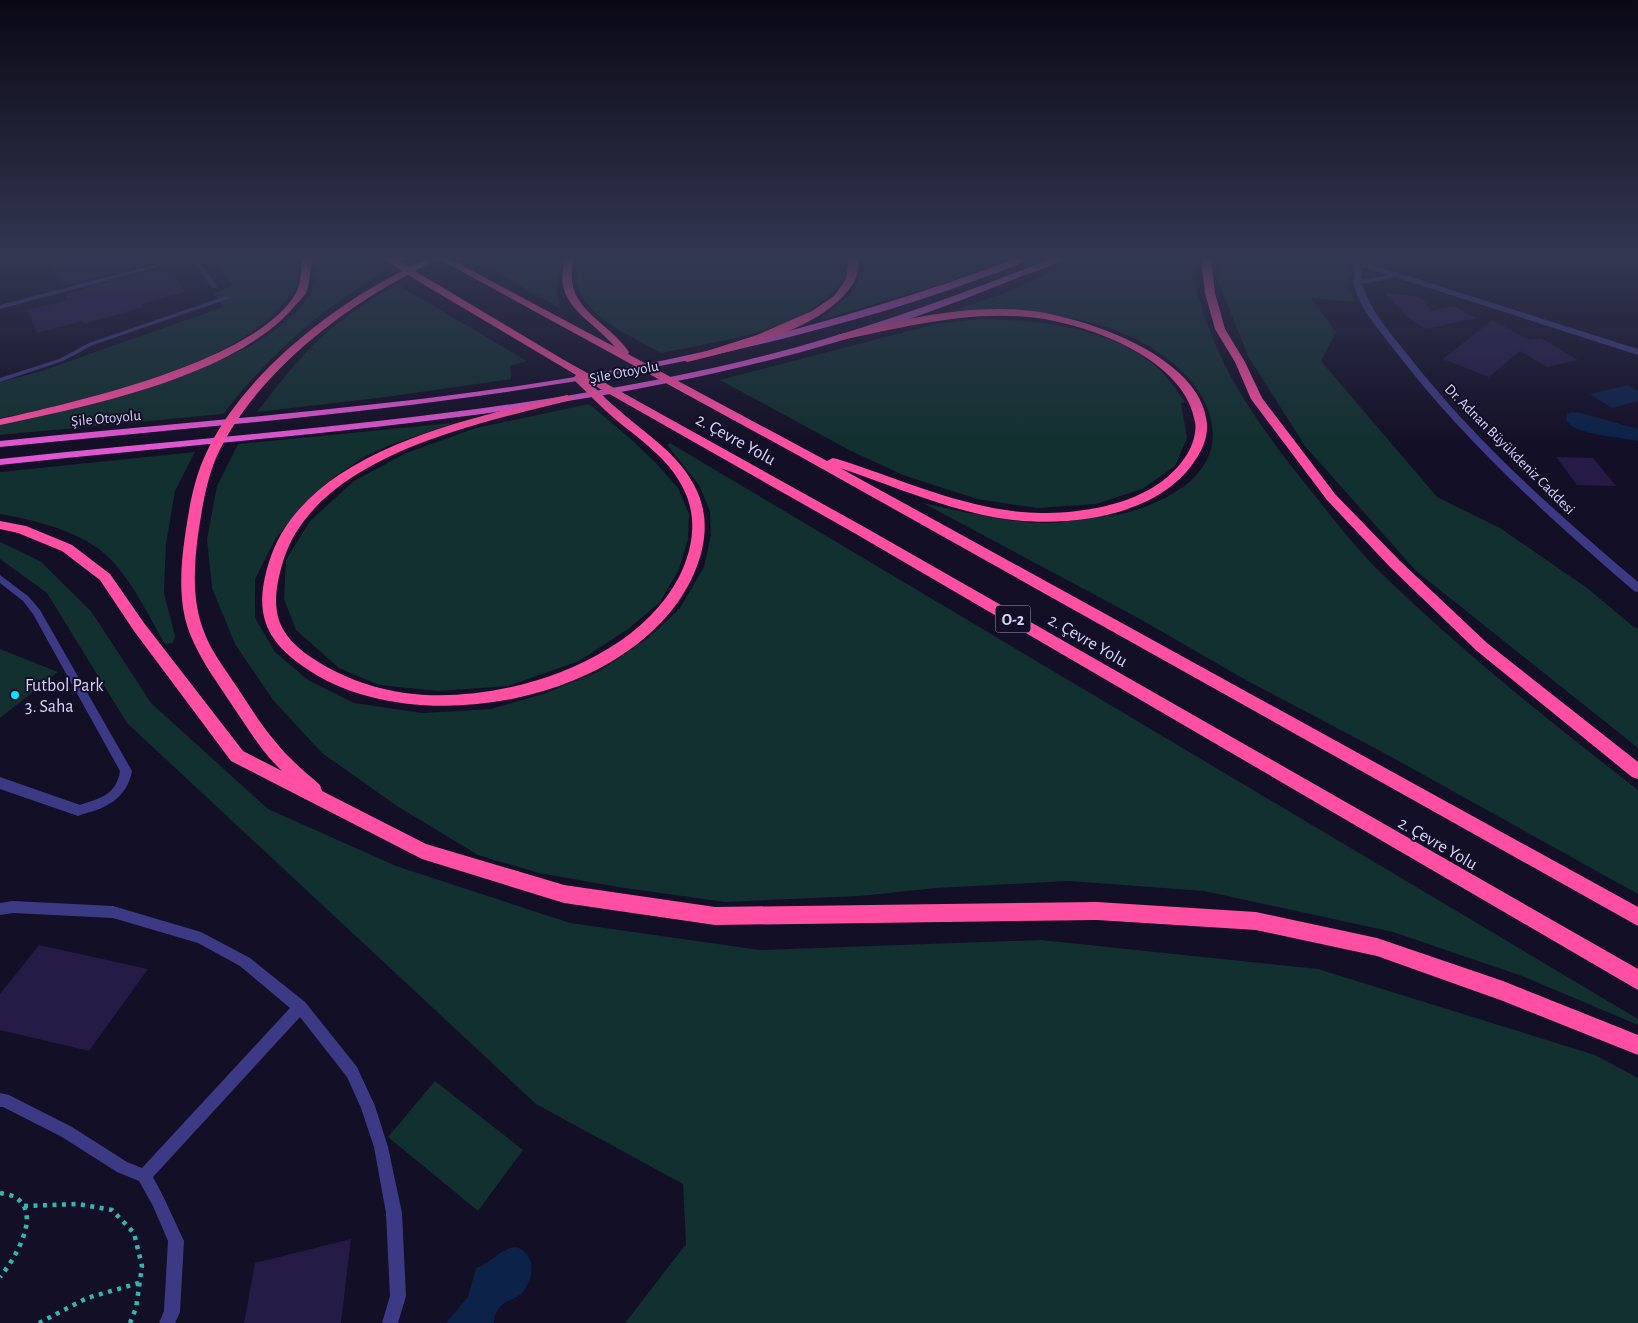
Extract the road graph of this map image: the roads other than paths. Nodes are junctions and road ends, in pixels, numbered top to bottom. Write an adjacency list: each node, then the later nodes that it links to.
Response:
1 (159, 321): 22 (lane)
2 (276, 321): 24 (highway)
3 (332, 321): 35 (highway)
4 (491, 321): 21 (highway, 2. Çevre Yolu / O-2)
5 (560, 321): 19 (highway, 2. Çevre Yolu / O-2)
6 (592, 321): 19 (highway)
7 (802, 321): 20 (highway)
8 (838, 321): 20 (highway, Şile Otoyolu)
9 (889, 321): 16 (highway, Şile Otoyolu)
10 (917, 321): 16 (highway)
11 (1064, 321): 28 (highway)
12 (1218, 321): 33 (highway)
13 (1378, 321): 32 (street, Dr. Adnan Büyükdeniz Caddesi)
14 (1538, 321): 18 (street)
15 (1563, 321): 17 (street)
16 (841, 337): 23 (highway, Şile Otoyolu)
17 (1638, 344)
18 (1638, 352)
19 (630, 358): 28 (highway, 2. Çevre Yolu / O-2)
20 (687, 359): 25 (highway, Şile Otoyolu)
21 (560, 362): 23 (highway); 39 (highway, 2. Çevre Yolu / O-2)
22 (0, 380)
23 (567, 398): 26 (highway, Şile Otoyolu)
24 (0, 422)
25 (216, 423): 27 (highway, Şile Otoyolu)
26 (240, 438): 29 (highway, Şile Otoyolu)
27 (0, 444)
28 (807, 455): 38 (highway, 2. Çevre Yolu / O-2)
29 (0, 462)
30 (0, 525): 35 (highway)
31 (0, 578): 36 (lane)
32 (1638, 588)
33 (1638, 772)
34 (0, 783): 36 (street)
35 (330, 804): 41 (highway)
36 (78, 810)
37 (0, 909): 40 (lane)
38 (1638, 918)
39 (1638, 980)
40 (300, 1007): 43 (lane); 45 (lane)
41 (1638, 1045)
42 (0, 1100): 43 (lane)
43 (144, 1176): 44 (lane)
44 (167, 1323)
45 (390, 1323)

